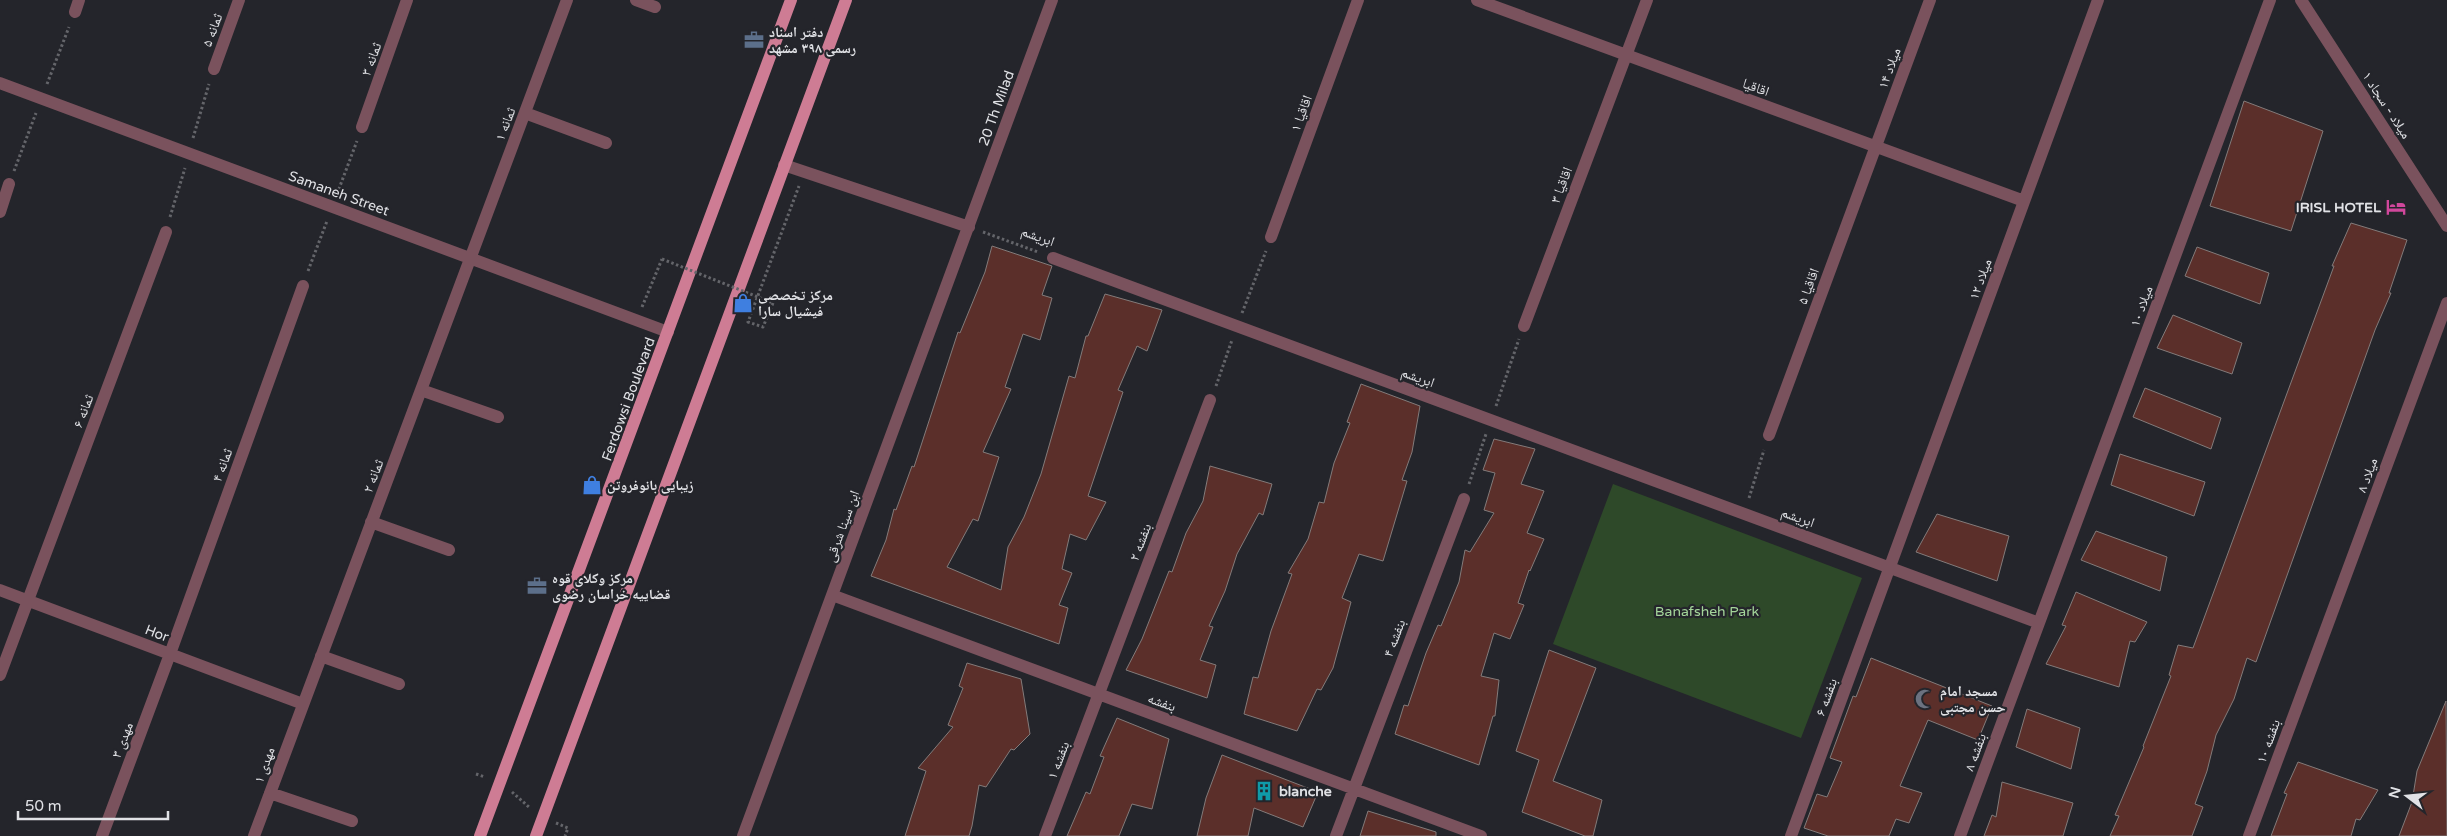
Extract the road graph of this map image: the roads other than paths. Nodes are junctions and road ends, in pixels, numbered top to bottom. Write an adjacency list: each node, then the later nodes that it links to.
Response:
1 (239, 0): 17 (street, ثمانه ۵)
2 (407, 0): 20 (street, ثمانه ۳)
3 (567, 0): 19 (street, ثمانه ۱)
4 (636, 0): 15 (street)
5 (791, 0): 36 (main road, Ferdowsi Boulevard)
6 (846, 0): 23 (main road)
7 (1052, 0): 28 (street, 20 Th Milad)
8 (1358, 0): 30 (street, اقاقیا ۱)
9 (1477, 0): 16 (street, اقاقیا)
10 (1647, 0): 16 (street, اقاقیا ۳)
11 (1930, 0): 22 (street, میلاد ۱۴)
12 (2098, 0): 25 (street, میلاد ۱۲)
13 (2270, 0): 48 (street, میلاد ۱۰)
14 (2301, 0): 27 (street, میلاد - سجاد ۱)
15 (655, 7)
16 (1626, 55): 22 (street, اقاقیا); 35 (street, اقاقیا ۳)
17 (214, 69)
18 (0, 83): 31 (street, Samaneh Street)
19 (525, 113): 21 (street); 31 (street, ثمانه ۱)
20 (362, 127)
21 (606, 142)
22 (1876, 147): 25 (street, اقاقیا); 40 (street, اقاقیا ۵)
23 (784, 165): 28 (street); 62 (main road)
24 (9, 184): 26 (street)
25 (2024, 201): 44 (street, میلاد ۱۲)
26 (0, 212)
27 (2447, 226)
28 (968, 227): 46 (street, ابن سینا شرقی)
29 (166, 232): 47 (street, ثمانه ۶)
30 (1271, 236)
31 (470, 258): 36 (street, Samaneh Street); 37 (street, ثمانه ۲)
32 (1053, 258): 44 (street, ابریشم)
33 (303, 286): 49 (street, ثمانه ۴)
34 (2447, 303): 51 (street, میلاد ۸)
35 (1524, 326)
36 (668, 332): 61 (main road, Ferdowsi Boulevard)
37 (421, 390): 39 (street); 42 (street, ثمانه ۲)
38 (1210, 400): 54 (street, بنفشه ۲)
39 (498, 417)
40 (1769, 435)
41 (1464, 499): 56 (street, بنفشه ۴)
42 (371, 522): 43 (street); 50 (street, ثمانه ۲)
43 (449, 550)
44 (1890, 567): 48 (street, ابریشم); 67 (street, بنفشه ۶)
45 (0, 590): 47 (street, Hor)
46 (832, 595): 54 (street, بنفشه); 63 (street, ابن سینا شرقی)
47 (28, 601): 49 (street, Hor); 52 (street, ثمانه ۶)
48 (2039, 623): 68 (street, بنفشه ۸)
49 (170, 654): 55 (street, Hor); 59 (street, مهدی ۳)
50 (321, 656): 53 (street); 55 (street, ثمانه ۲)
51 (2316, 657): 69 (street, بنفشه ۱۰)
52 (0, 675)
53 (399, 684)
54 (1098, 694): 56 (street, بنفشه); 64 (street, بنفشه ۱)
55 (303, 704): 57 (street, مهدی ۱)
56 (1354, 788): 65 (street, بنفشه ۴); 66 (street, بنفشه)
57 (270, 793): 58 (street); 60 (street, مهدی ۱)
58 (352, 821)
59 (102, 836)
60 (254, 836)
61 (480, 836)
62 (536, 836)
63 (743, 836)
64 (1045, 836)
65 (1336, 836)
66 (1482, 836)
67 (1791, 836)
68 (1960, 836)
69 (2249, 836)

